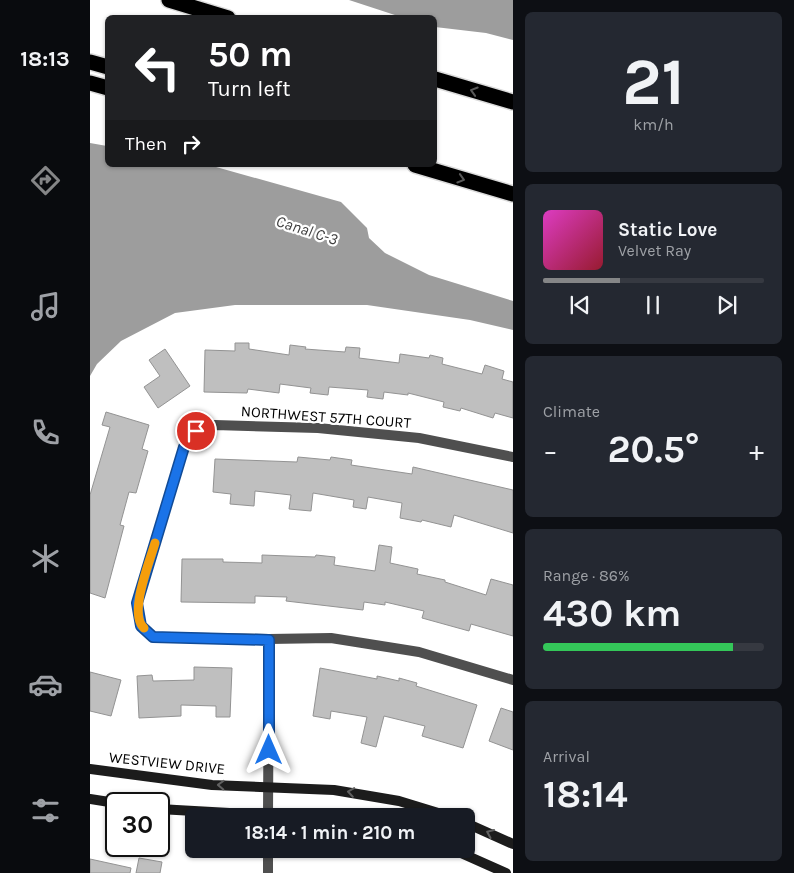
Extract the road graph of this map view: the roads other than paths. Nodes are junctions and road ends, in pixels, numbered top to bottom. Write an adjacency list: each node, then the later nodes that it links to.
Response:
1 (169, 0): 2 (highway)
2 (218, 15)
3 (90, 62): 4 (highway)
4 (105, 66)
5 (437, 80): 8 (highway, one-way to 5)
6 (90, 83): 7 (highway)
7 (105, 87)
8 (513, 102)
9 (422, 167): 10 (highway, one-way to 10)
10 (513, 194)
11 (513, 457): 12 (street, NORTHWEST 57TH COURT)
12 (269, 640): 13 (street); 15 (street)
13 (513, 680)
14 (90, 769): 15 (street, WESTVIEW DRIVE, one-way to 14)
15 (270, 787): 18 (street); 19 (street, WESTVIEW DRIVE, one-way to 15)
16 (90, 799): 17 (street)
17 (105, 801)
18 (269, 808)
19 (422, 808)
20 (170, 810): 21 (street)
21 (185, 811)
22 (475, 827): 23 (street, one-way to 22)
23 (513, 844)
24 (268, 858): 26 (street)
25 (472, 858): 27 (street)
26 (268, 873)
27 (506, 873)

